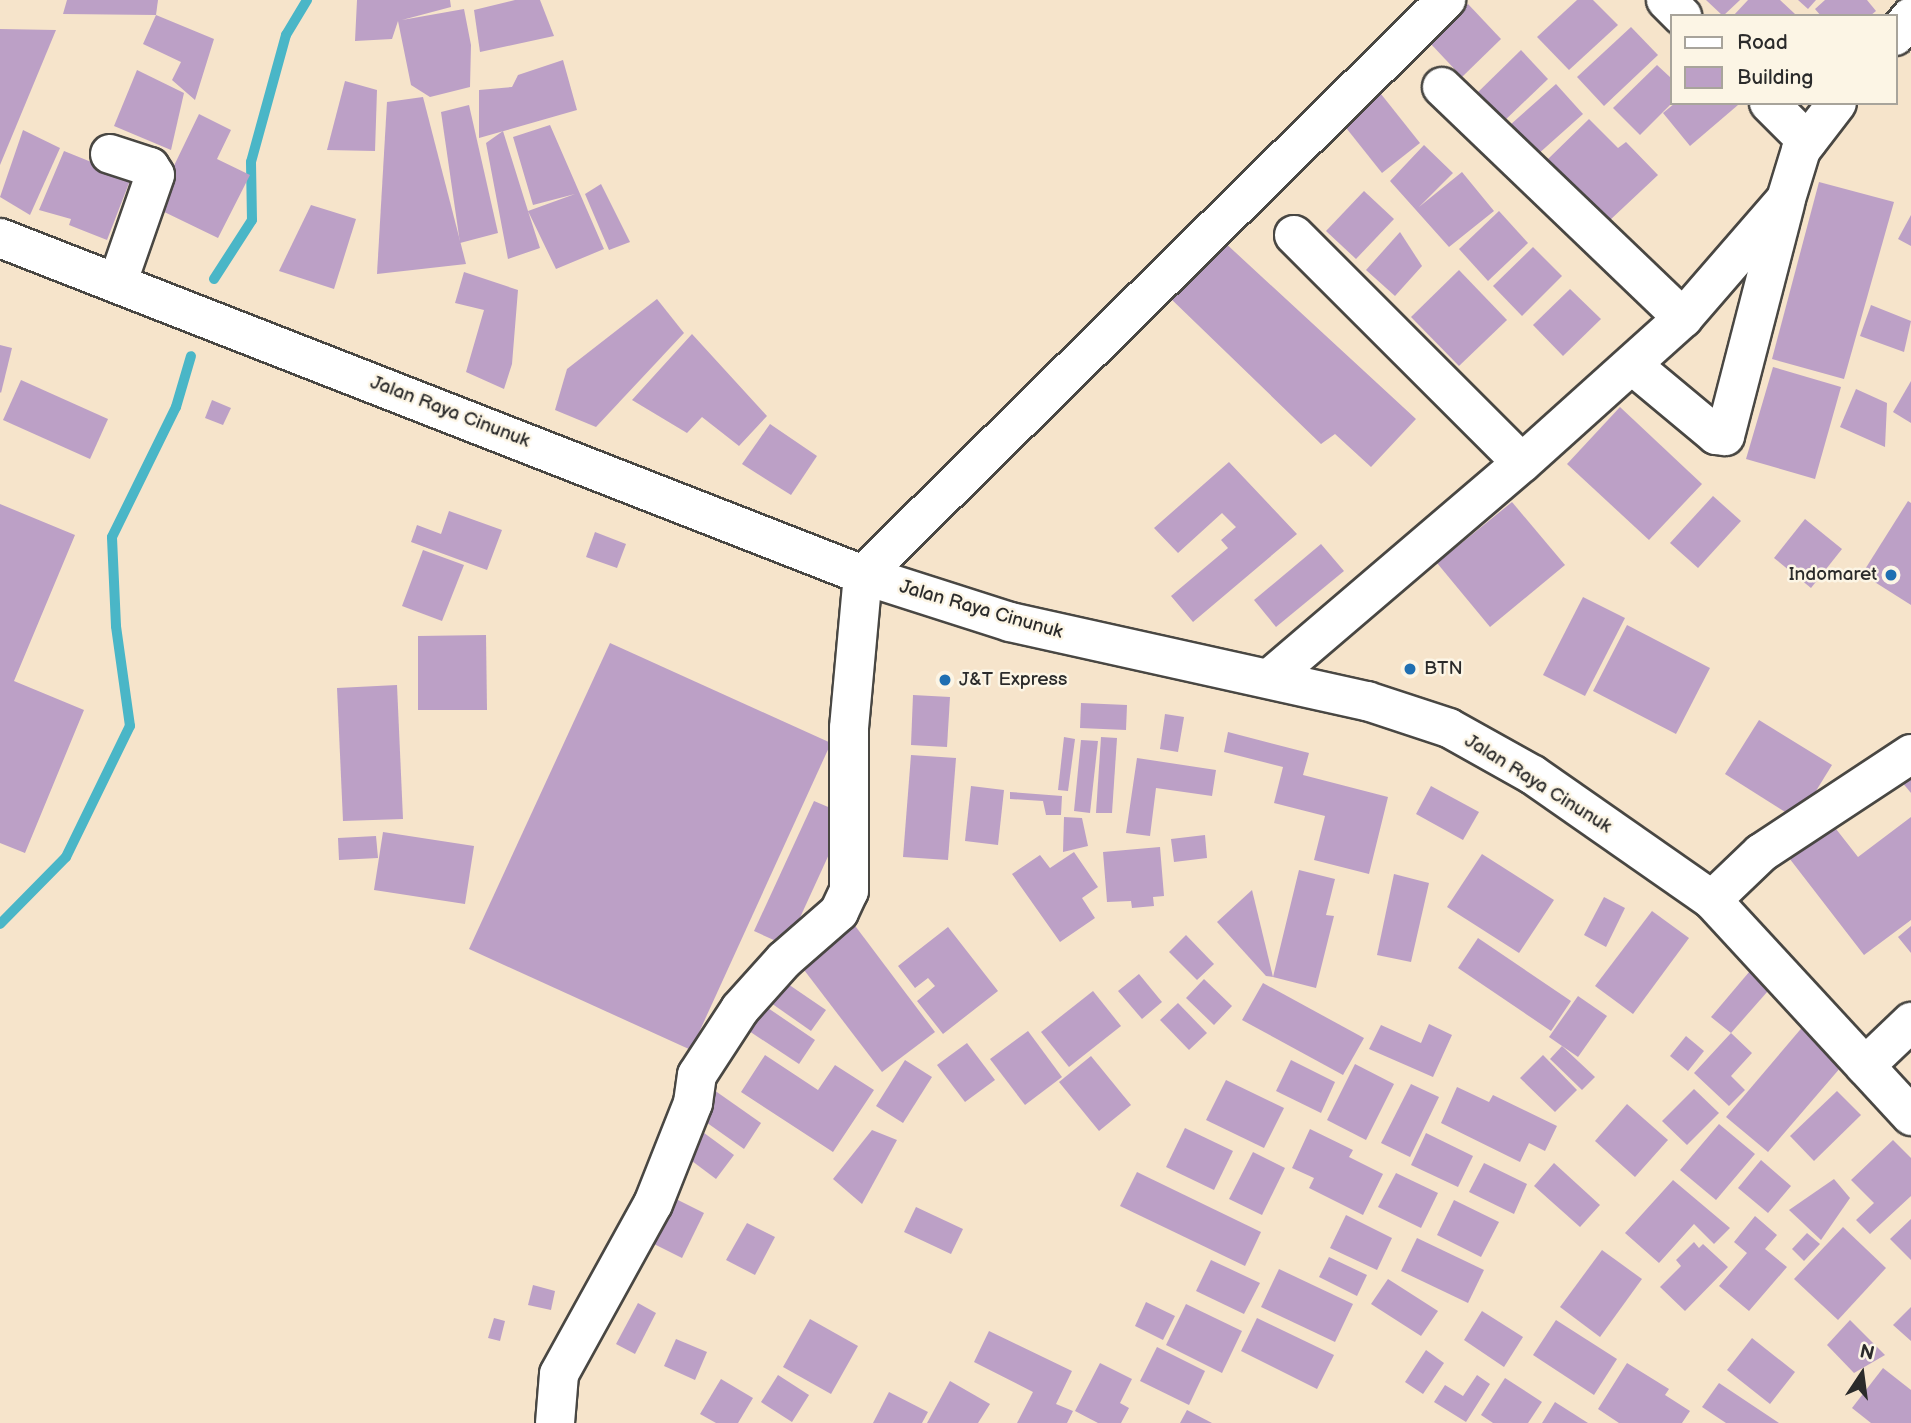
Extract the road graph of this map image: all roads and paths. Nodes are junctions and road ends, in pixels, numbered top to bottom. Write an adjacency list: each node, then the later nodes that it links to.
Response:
1 (1446, 0): 18 (main road)
2 (1666, 0): 3 (main road)
3 (1680, 14)
4 (1911, 17): 5 (main road)
5 (1897, 34)
6 (1442, 86): 15 (main road)
7 (1771, 105): 9 (main road)
8 (1835, 105): 9 (main road)
9 (1807, 141): 11 (main road)
10 (110, 154): 14 (main road)
11 (1786, 200): 15 (main road); 16 (main road)
12 (1294, 235): 17 (main road)
13 (0, 238): 14 (main road, Jalan Raya Cinunuk)
14 (118, 281): 18 (main road, Jalan Raya Cinunuk)
15 (1683, 318): 16 (main road)
16 (1632, 365): 17 (main road)
17 (1522, 463): 19 (main road)
18 (863, 575): 19 (main road, Jalan Raya Cinunuk); 25 (main road)
19 (1270, 678): 21 (main road, Jalan Raya Cinunuk)
20 (1911, 754): 21 (main road)
21 (1712, 900): 23 (main road, Jalan Raya Cinunuk)
22 (1911, 1022): 23 (main road)
23 (1865, 1066): 24 (main road, Jalan Raya Cinunuk)
24 (1911, 1116)
25 (555, 1423)

